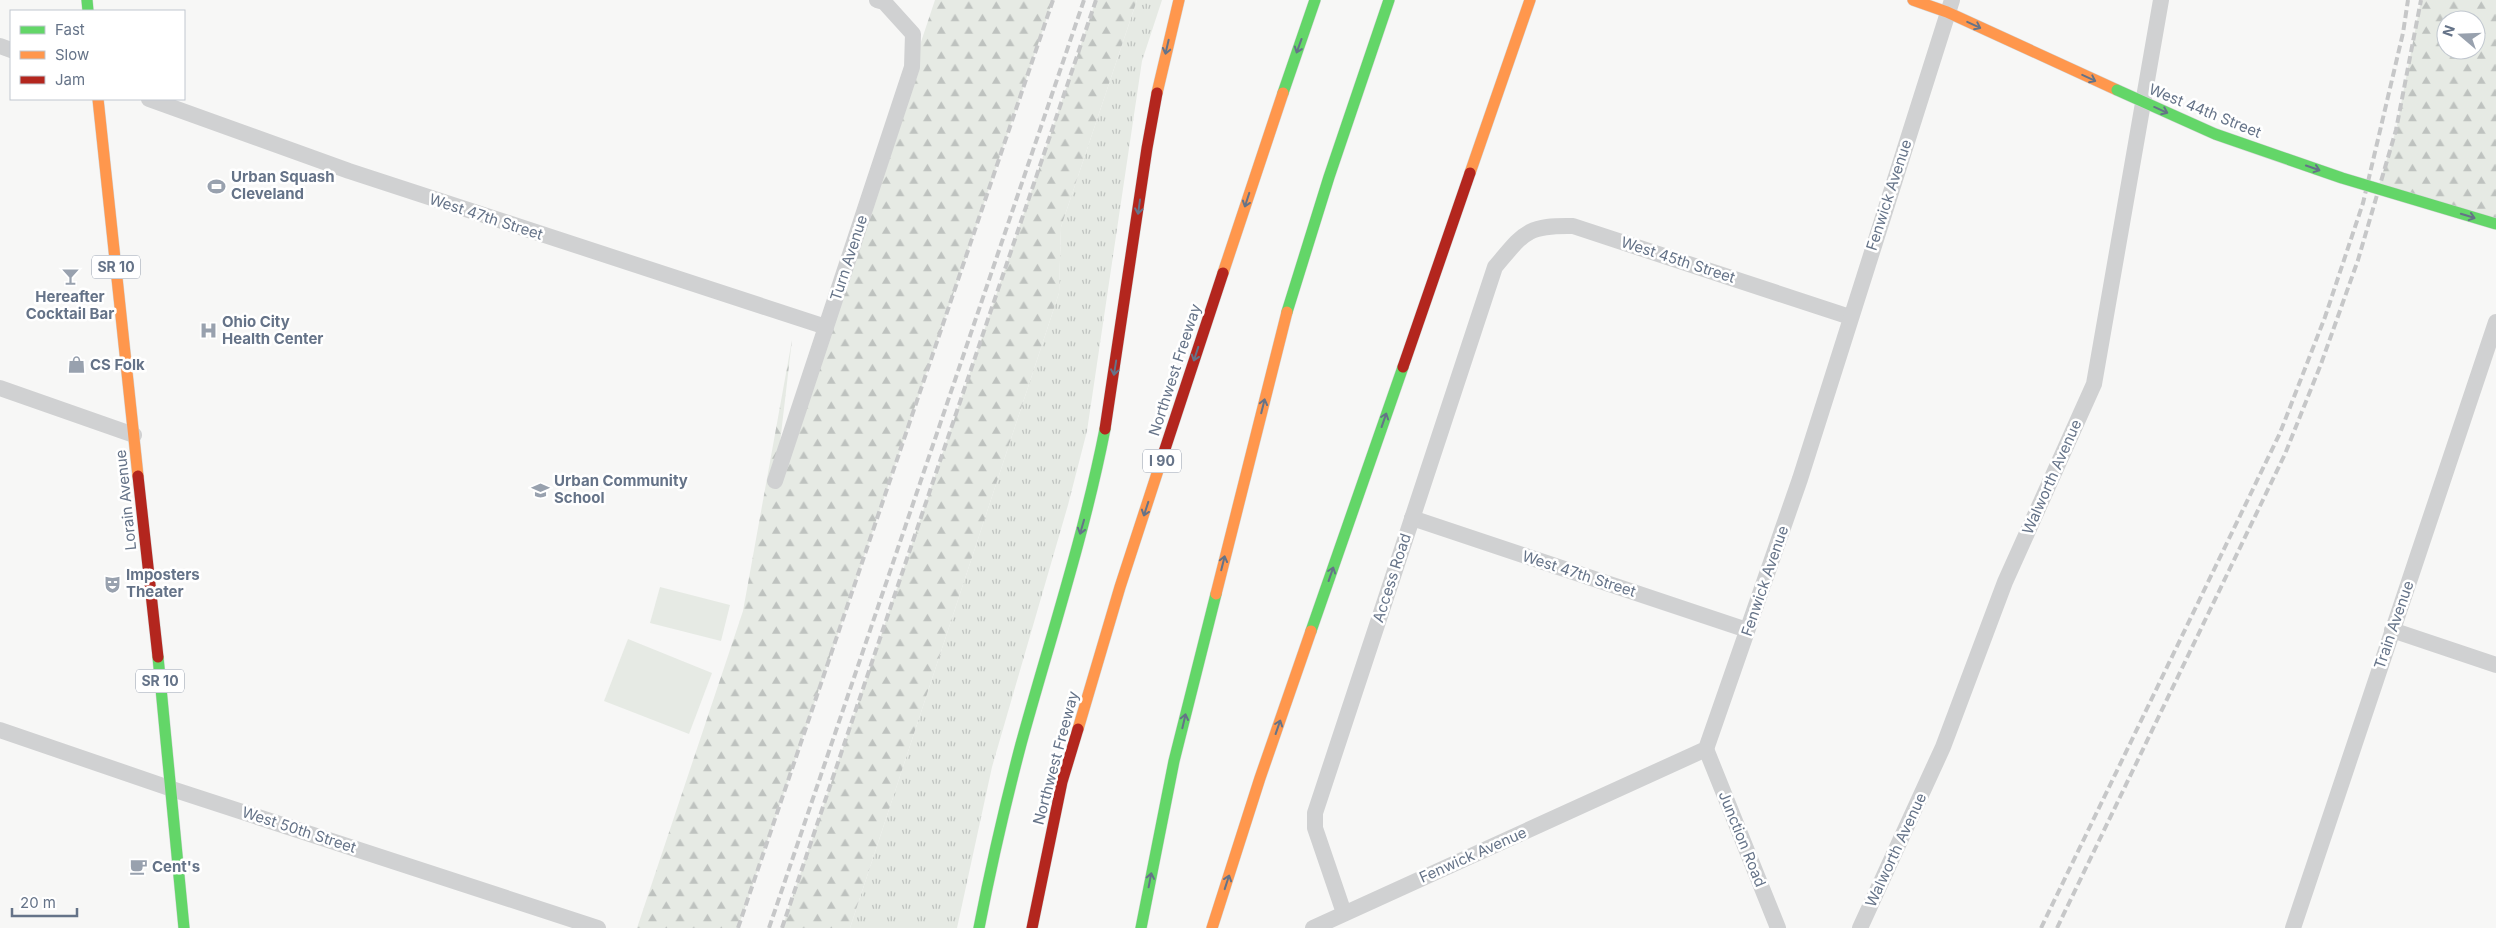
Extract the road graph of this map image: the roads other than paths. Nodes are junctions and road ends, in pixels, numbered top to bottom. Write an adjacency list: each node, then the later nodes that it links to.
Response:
1 (877, 0): 15 (street, Turn Avenue)
2 (1179, 0): 29 (main road, one-way to 29)
3 (1316, 0): 30 (main road, Northwest Freeway / I 90, one-way to 30)
4 (1389, 0): 31 (main road, one-way to 4)
5 (1530, 0): 32 (main road, one-way to 5)
6 (1913, 0): 8 (main road, West 44th Street)
7 (2161, 0): 35 (street, Walworth Avenue)
8 (1949, 6): 11 (main road, West 44th Street, one-way to 11, bridge); 13 (street, Fenwick Avenue)
9 (98, 100): 17 (main road, Lorain Avenue / SR 10)
10 (152, 100): 15 (street, West 47th Street)
11 (2496, 224)
12 (1511, 247): 13 (street, West 45th Street); 19 (street, Access Road)
13 (1850, 317): 20 (street, Fenwick Avenue)
14 (2496, 322): 21 (street, Train Avenue)
15 (826, 327): 18 (street, Turn Avenue)
16 (0, 388): 17 (street)
17 (134, 435): 25 (main road, Lorain Avenue / SR 10)
18 (776, 481)
19 (1412, 518): 20 (street, West 47th Street); 26 (street, Access Road)
20 (1747, 630): 24 (street, Fenwick Avenue)
21 (2392, 630): 22 (street); 36 (street, Train Avenue)
22 (2496, 666)
23 (0, 730): 25 (street, West 50th Street)
24 (1706, 749): 26 (street, Fenwick Avenue); 34 (street, Junction Road)
25 (172, 789): 27 (main road, Lorain Avenue / SR 10); 28 (street, West 50th Street)
26 (1344, 913): 33 (street, Fenwick Avenue)
27 (184, 928)
28 (598, 928)
29 (979, 928)
30 (1032, 928)
31 (1141, 928)
32 (1212, 928)
33 (1314, 928)
34 (1778, 928)
35 (1860, 928)
36 (2293, 928)

